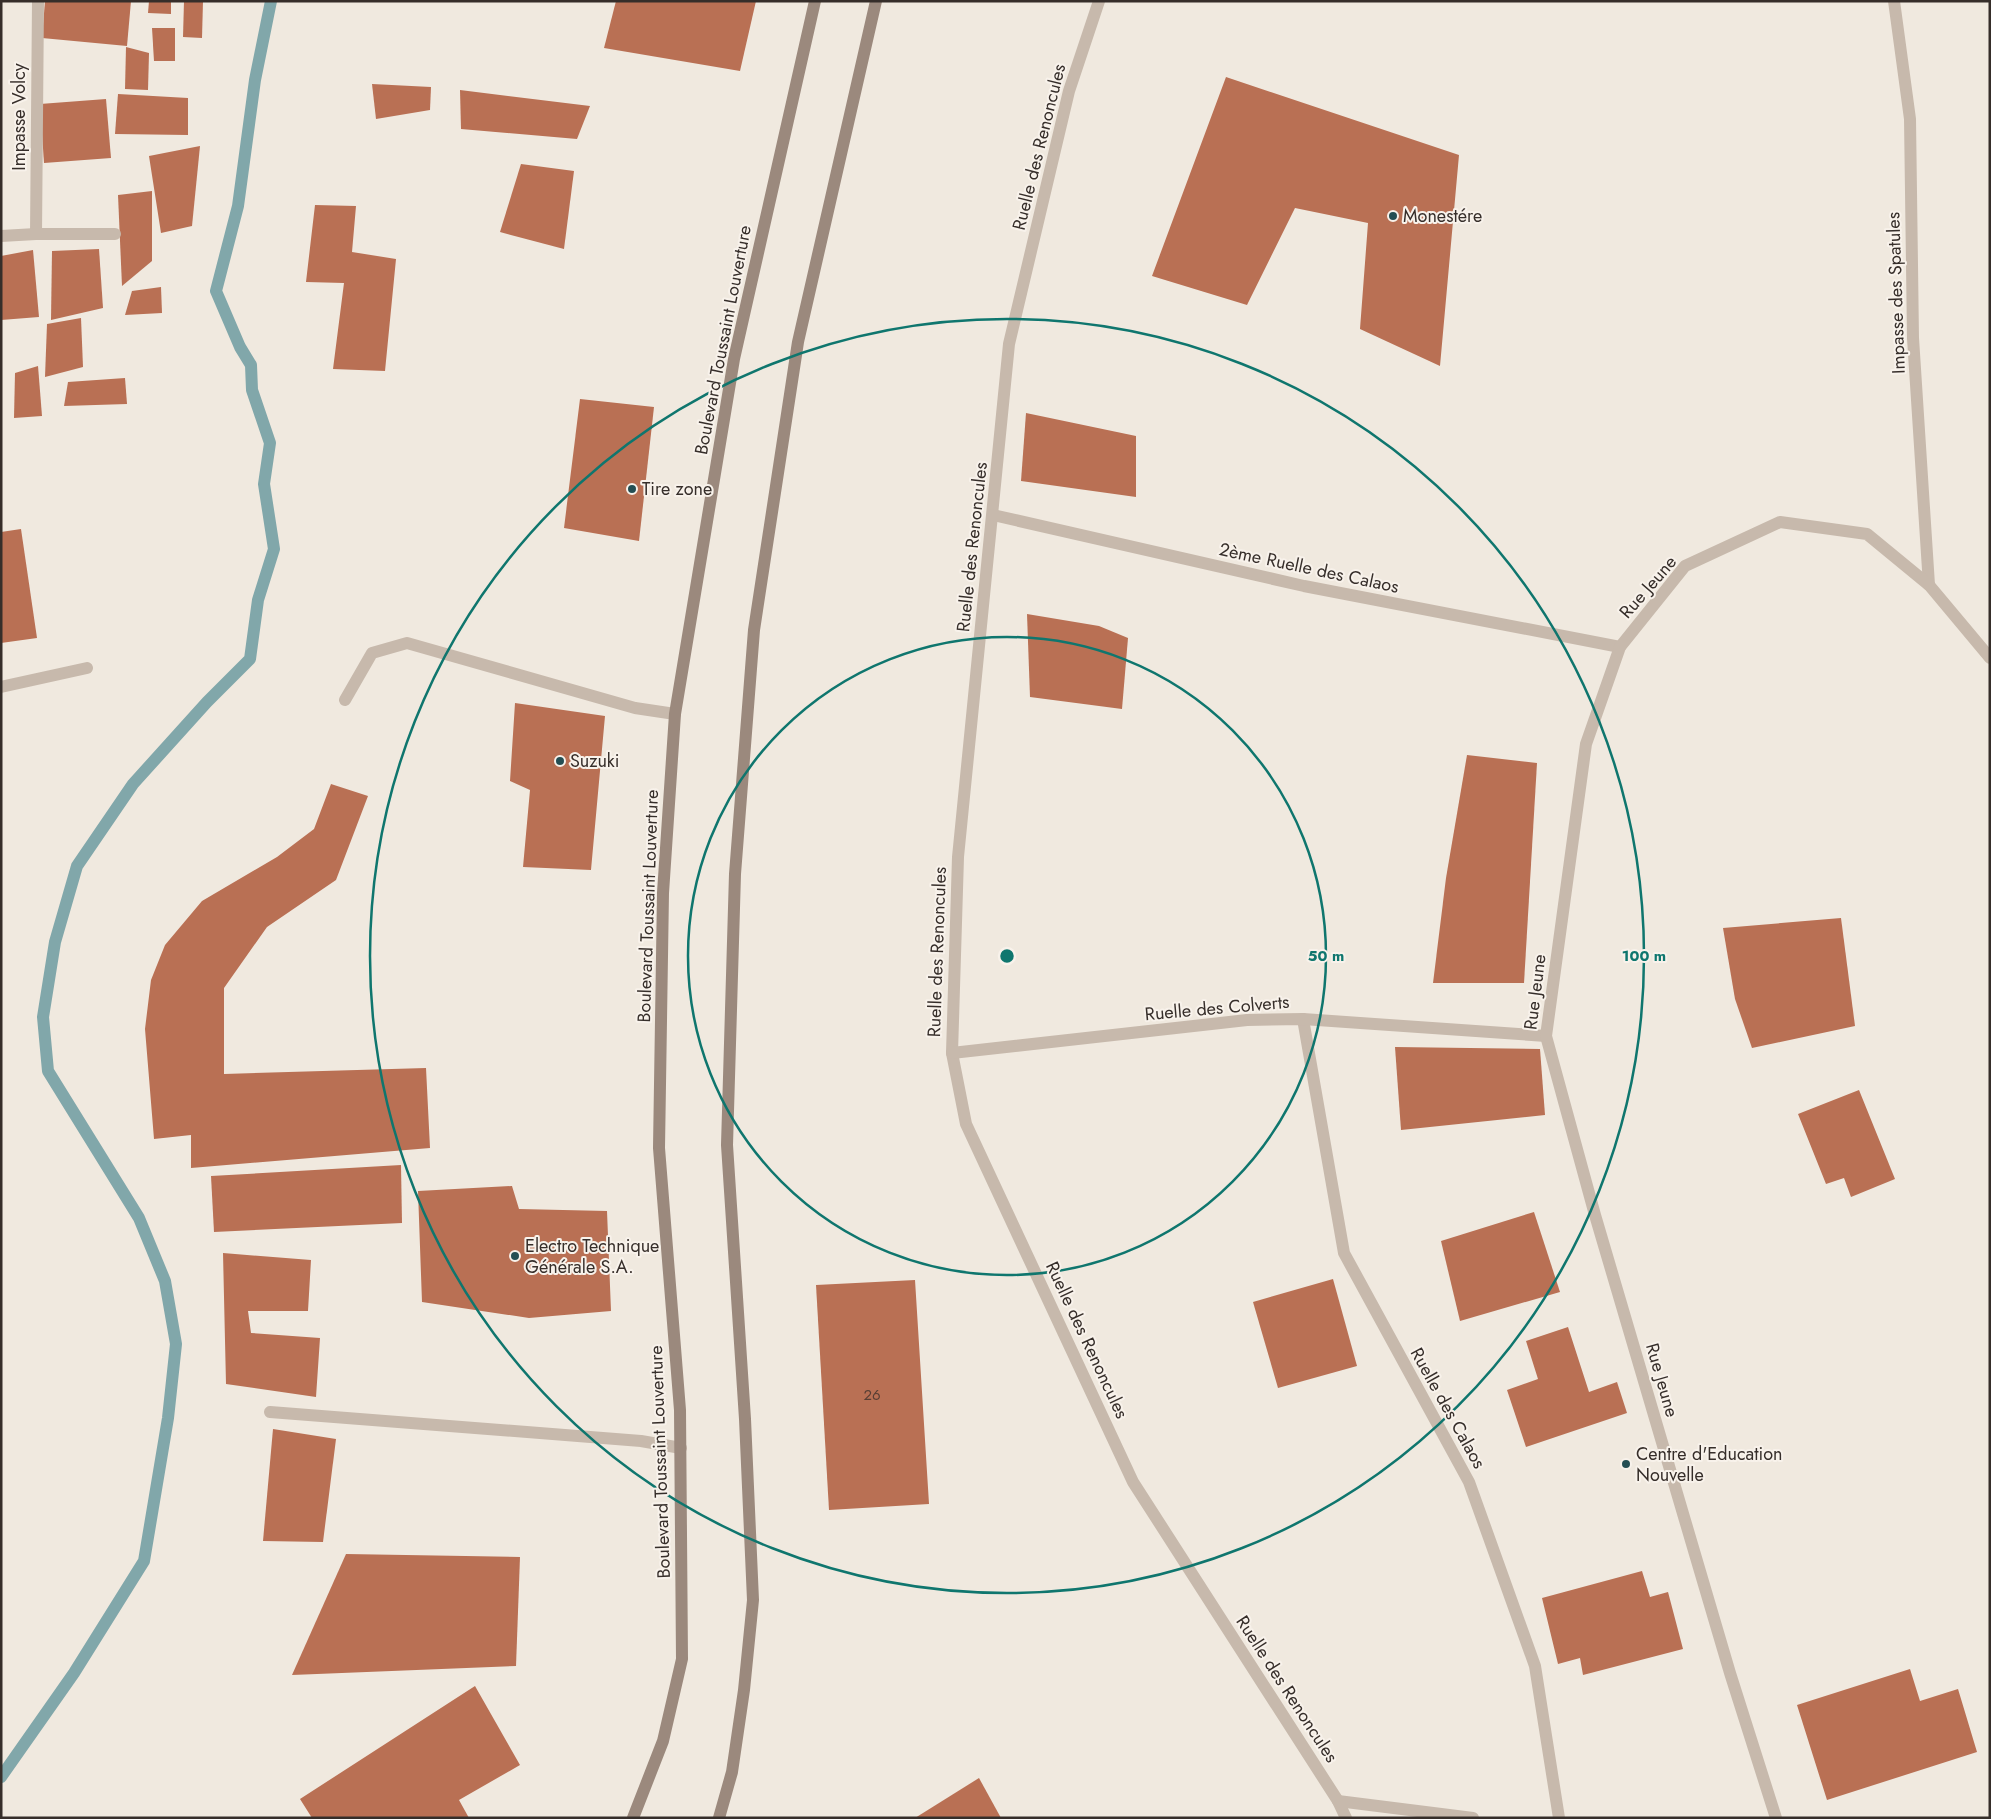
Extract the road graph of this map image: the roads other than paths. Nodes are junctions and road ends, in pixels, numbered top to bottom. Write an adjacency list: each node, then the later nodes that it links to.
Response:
1 (38, 1): 6 (street, Impasse Volcy)
2 (815, 1): 16 (main road, Boulevard Toussaint Louverture)
3 (876, 1): 24 (main road)
4 (1099, 1): 9 (street, Ruelle des Renoncules)
5 (1894, 1): 10 (street, Impasse des Spatules)
6 (36, 234): 7 (street); 8 (street)
7 (114, 234)
8 (1, 236)
9 (993, 515): 11 (street, 2ème Ruelle des Calaos); 19 (street, Ruelle des Renoncules)
10 (1929, 585): 11 (street, Rue Jeune); 12 (street, Rue Jeune)
11 (1620, 647): 18 (street, Rue Jeune)
12 (1990, 658)
13 (87, 668): 14 (street)
14 (1, 687)
15 (345, 700): 16 (street)
16 (675, 714): 21 (main road, Boulevard Toussaint Louverture)
17 (1303, 1019): 18 (street, Ruelle des Colverts); 19 (street, Ruelle des Colverts); 27 (street, Ruelle des Calaos)
18 (1546, 1036): 28 (street, Rue Jeune)
19 (952, 1053): 22 (street, Ruelle des Renoncules)
20 (270, 1412): 21 (street)
21 (681, 1448): 23 (main road, Boulevard Toussaint Louverture)
22 (1338, 1801): 25 (street, Ruelle des Renoncules); 26 (street)
23 (632, 1818)
24 (719, 1818)
25 (1346, 1818)
26 (1473, 1818)
27 (1559, 1818)
28 (1776, 1818)

